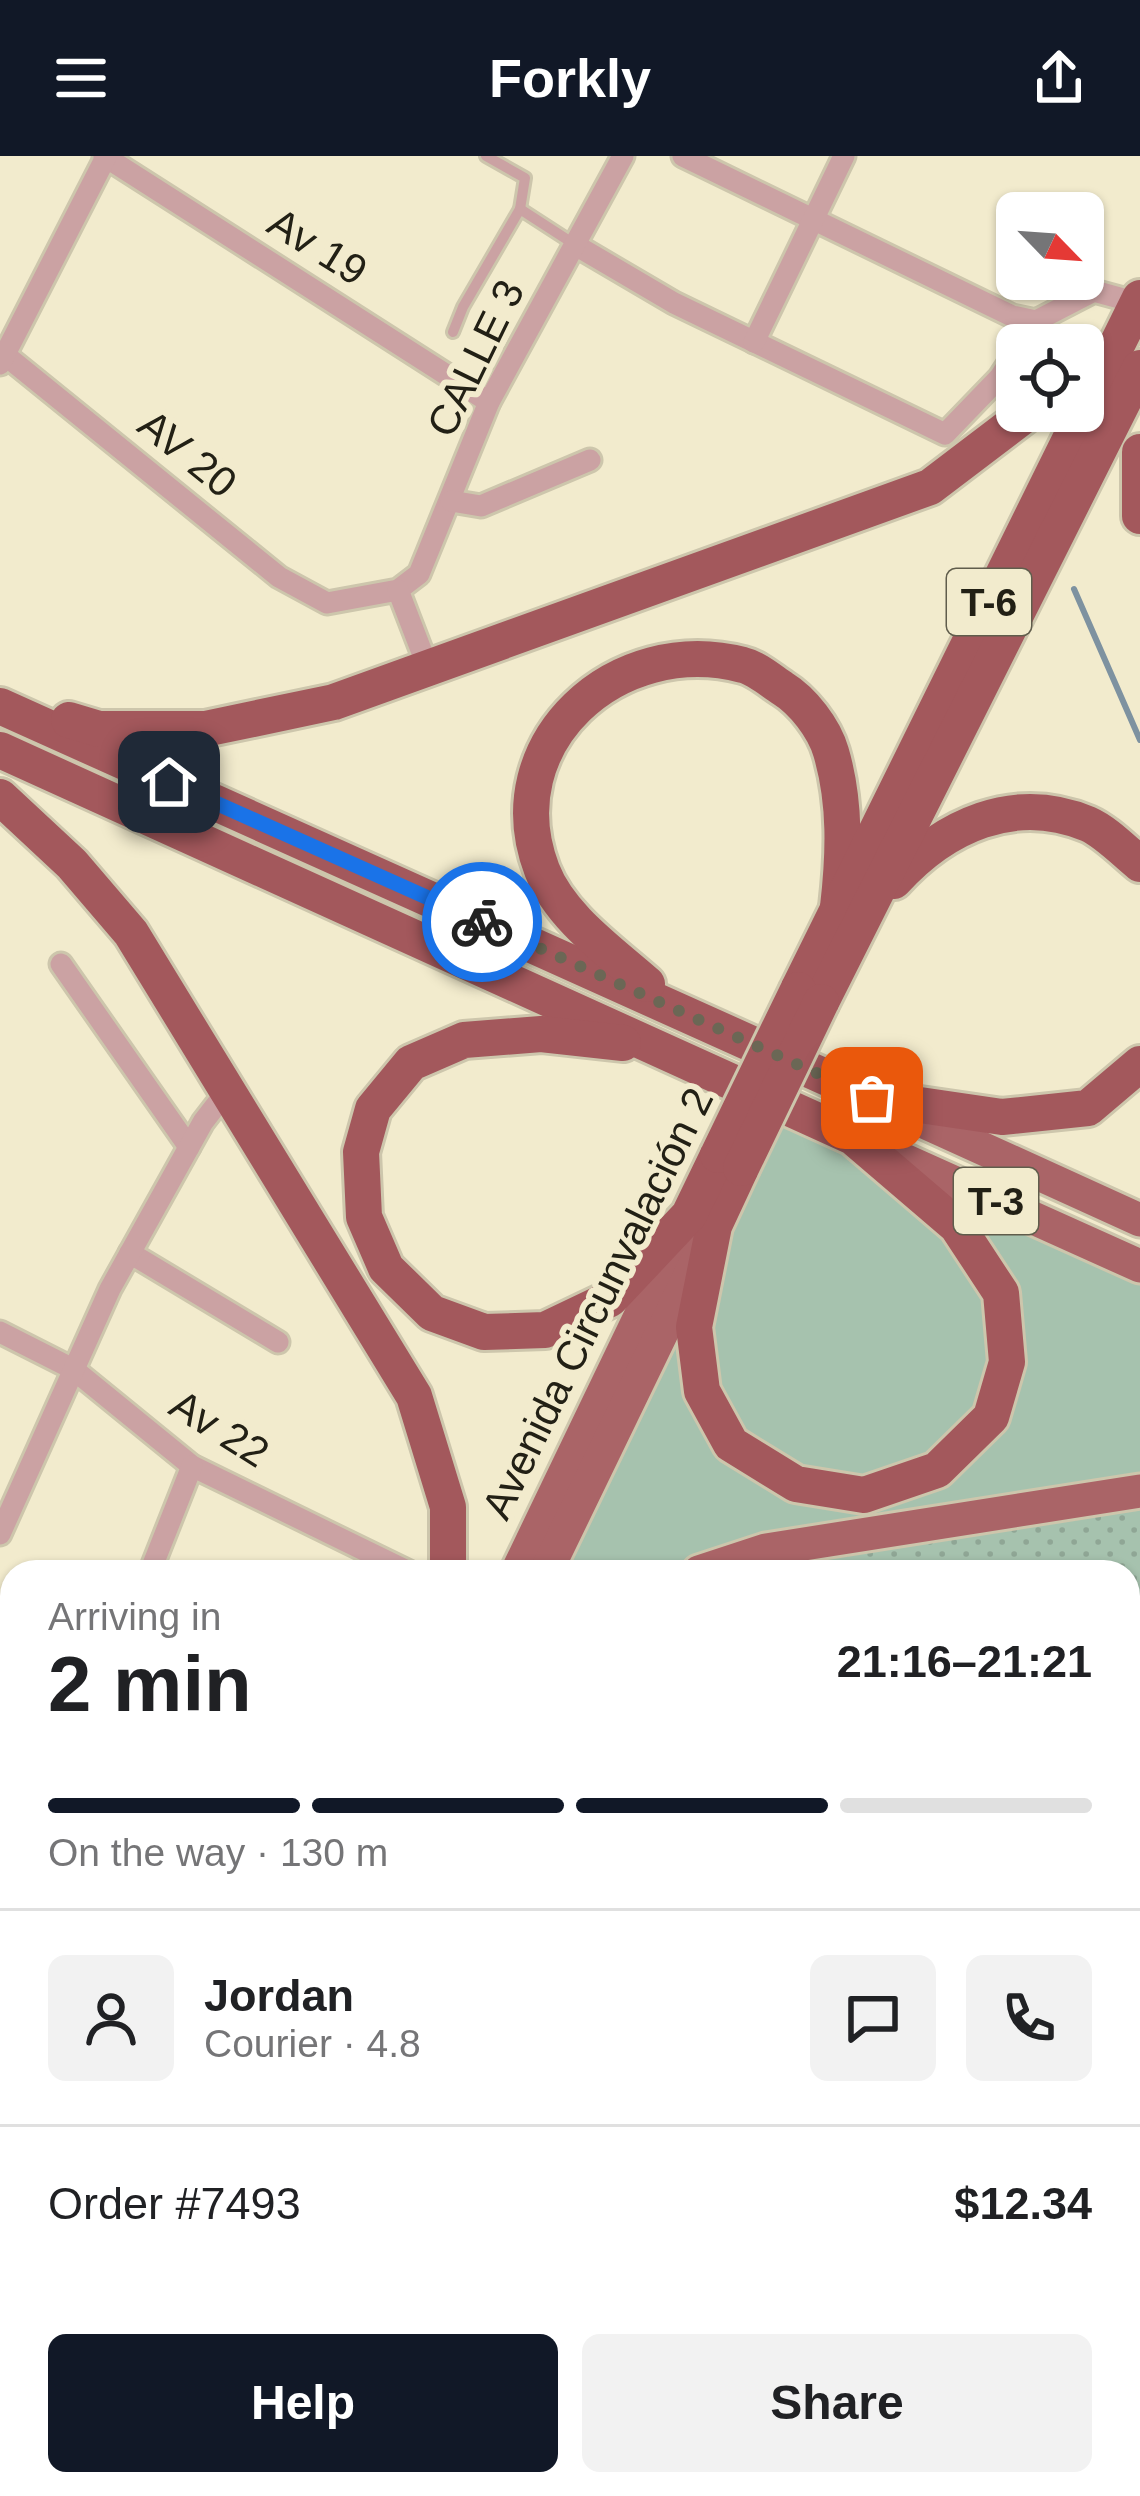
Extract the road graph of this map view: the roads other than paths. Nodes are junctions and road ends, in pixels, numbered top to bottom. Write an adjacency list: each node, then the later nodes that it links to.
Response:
1 (106, 156): 15 (street); 18 (street, Av 19)
2 (486, 156): 6 (lane)
3 (623, 156): 8 (street, CALLE 3)
4 (683, 156): 7 (street)
5 (844, 156): 7 (street)
6 (520, 208): 8 (lane); 12 (lane)
7 (812, 219): 10 (street); 14 (street)
8 (577, 246): 14 (street); 18 (street, CALLE 3)
9 (1139, 300): 10 (street); 13 (highway); 30 (highway, Avenida Circunvalación 2 / T-6)
10 (1036, 321): 11 (street)
11 (1034, 324)
12 (453, 332)
13 (1104, 336)
14 (754, 342): 17 (street)
15 (2, 360): 24 (street, AV 20)
16 (1140, 368): 30 (highway, Avenida Circunvalación 2 / T-6)
17 (996, 381)
18 (489, 402): 22 (street, CALLE 3)
19 (1002, 432): 25 (highway)
20 (1140, 452): 23 (highway)
21 (590, 460): 22 (street)
22 (452, 501): 24 (street, CALLE 3)
23 (1140, 516)
24 (398, 590): 25 (street)
25 (428, 668): 26 (highway)
26 (0, 703): 32 (highway, T-3)
27 (0, 750): 33 (highway, T-3)
28 (0, 797): 35 (highway)
29 (1140, 864): 30 (highway)
30 (851, 911): 32 (highway); 40 (highway, Avenida Circunvalación 2 / T-6, bridge)
31 (61, 964): 38 (street)
32 (677, 1010): 36 (highway, T-3)
33 (657, 1047): 37 (highway, T-3); 40 (highway)
34 (1140, 1064): 36 (highway)
35 (227, 1091): 38 (street); 51 (highway)
36 (872, 1098): 39 (main road, T-3)
37 (853, 1137): 40 (highway); 42 (main road, T-3)
38 (188, 1147): 41 (street)
39 (1140, 1220)
40 (701, 1221): 52 (main road, Avenida Circunvalación 2 / T-6); 53 (main road, Avenida Circunvalación 2 / T-6)
41 (130, 1253): 44 (street); 45 (street)
42 (1140, 1266)
43 (0, 1332): 45 (street, Av 22)
44 (278, 1342)
45 (73, 1369): 46 (street, Av 22); 48 (street)
46 (192, 1466): 49 (street); 50 (street, Av 22)
47 (1140, 1491): 54 (main road)
48 (0, 1534)
49 (155, 1560)
50 (384, 1560)
51 (448, 1560)
52 (523, 1560)
53 (551, 1560)
54 (735, 1560)

